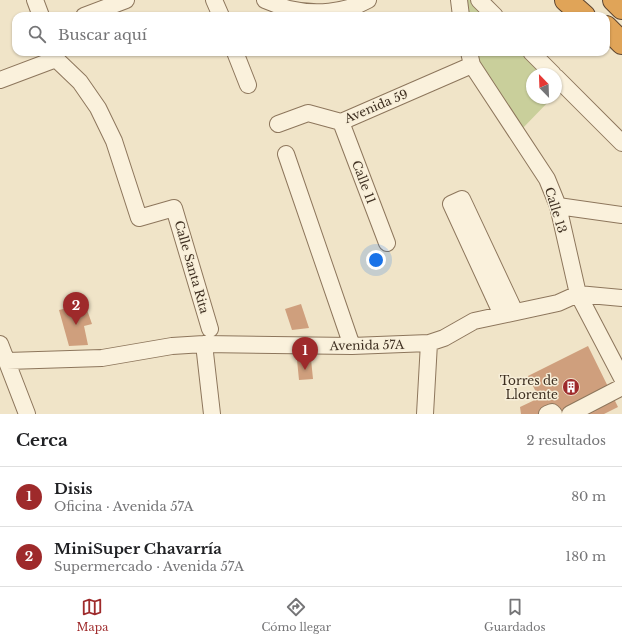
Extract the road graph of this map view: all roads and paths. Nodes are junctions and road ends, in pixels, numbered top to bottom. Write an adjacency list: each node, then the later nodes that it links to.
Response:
1 (35, 0): 12 (street)
2 (126, 0): 13 (street)
3 (214, 0): 14 (street)
4 (265, 0): 15 (street)
5 (368, 0): 16 (street)
6 (459, 0): 17 (street)
7 (478, 0): 18 (street)
8 (566, 0): 19 (highway)
9 (577, 0): 20 (highway)
10 (614, 0): 11 (highway)
11 (622, 8)
12 (40, 12)
13 (94, 12)
14 (219, 12)
15 (304, 12)
16 (327, 12)
17 (460, 12)
18 (491, 12)
19 (580, 12)
20 (590, 12)
21 (610, 31): 23 (highway)
22 (610, 38): 24 (highway)
23 (622, 43)
24 (622, 46)
25 (53, 56): 31 (street)
26 (56, 56): 44 (street, Calle Santa Rita)
27 (237, 56): 33 (street)
28 (535, 56): 30 (street)
29 (471, 58): 34 (street, Avenida 59); 38 (street, Calle 13)
30 (547, 68)
31 (0, 80)
32 (562, 83): 36 (street)
33 (248, 85)
34 (341, 122): 35 (street, Avenida 59); 40 (street, Calle 11)
35 (278, 124)
36 (622, 143)
37 (286, 154): 47 (street)
38 (558, 206): 39 (street); 41 (street, Calle 13)
39 (622, 215)
40 (387, 243)
41 (578, 294): 42 (street, Avenida 57A); 43 (street, Avenida 57A); 49 (street, Calle 13)
42 (622, 298)
43 (508, 314): 43 (street); 46 (street, Avenida 57A)
44 (207, 337): 47 (street, Avenida 57A); 48 (street, Avenida 57A); 52 (street)
45 (0, 344): 48 (street)
46 (429, 344): 47 (street, Avenida 57A); 53 (street)
47 (352, 346)
48 (7, 361): 51 (street)
49 (622, 378)
50 (622, 387): 56 (street)
51 (27, 414)
52 (212, 414)
53 (425, 414)
54 (547, 414): 55 (street)
55 (554, 414)
56 (570, 414)

